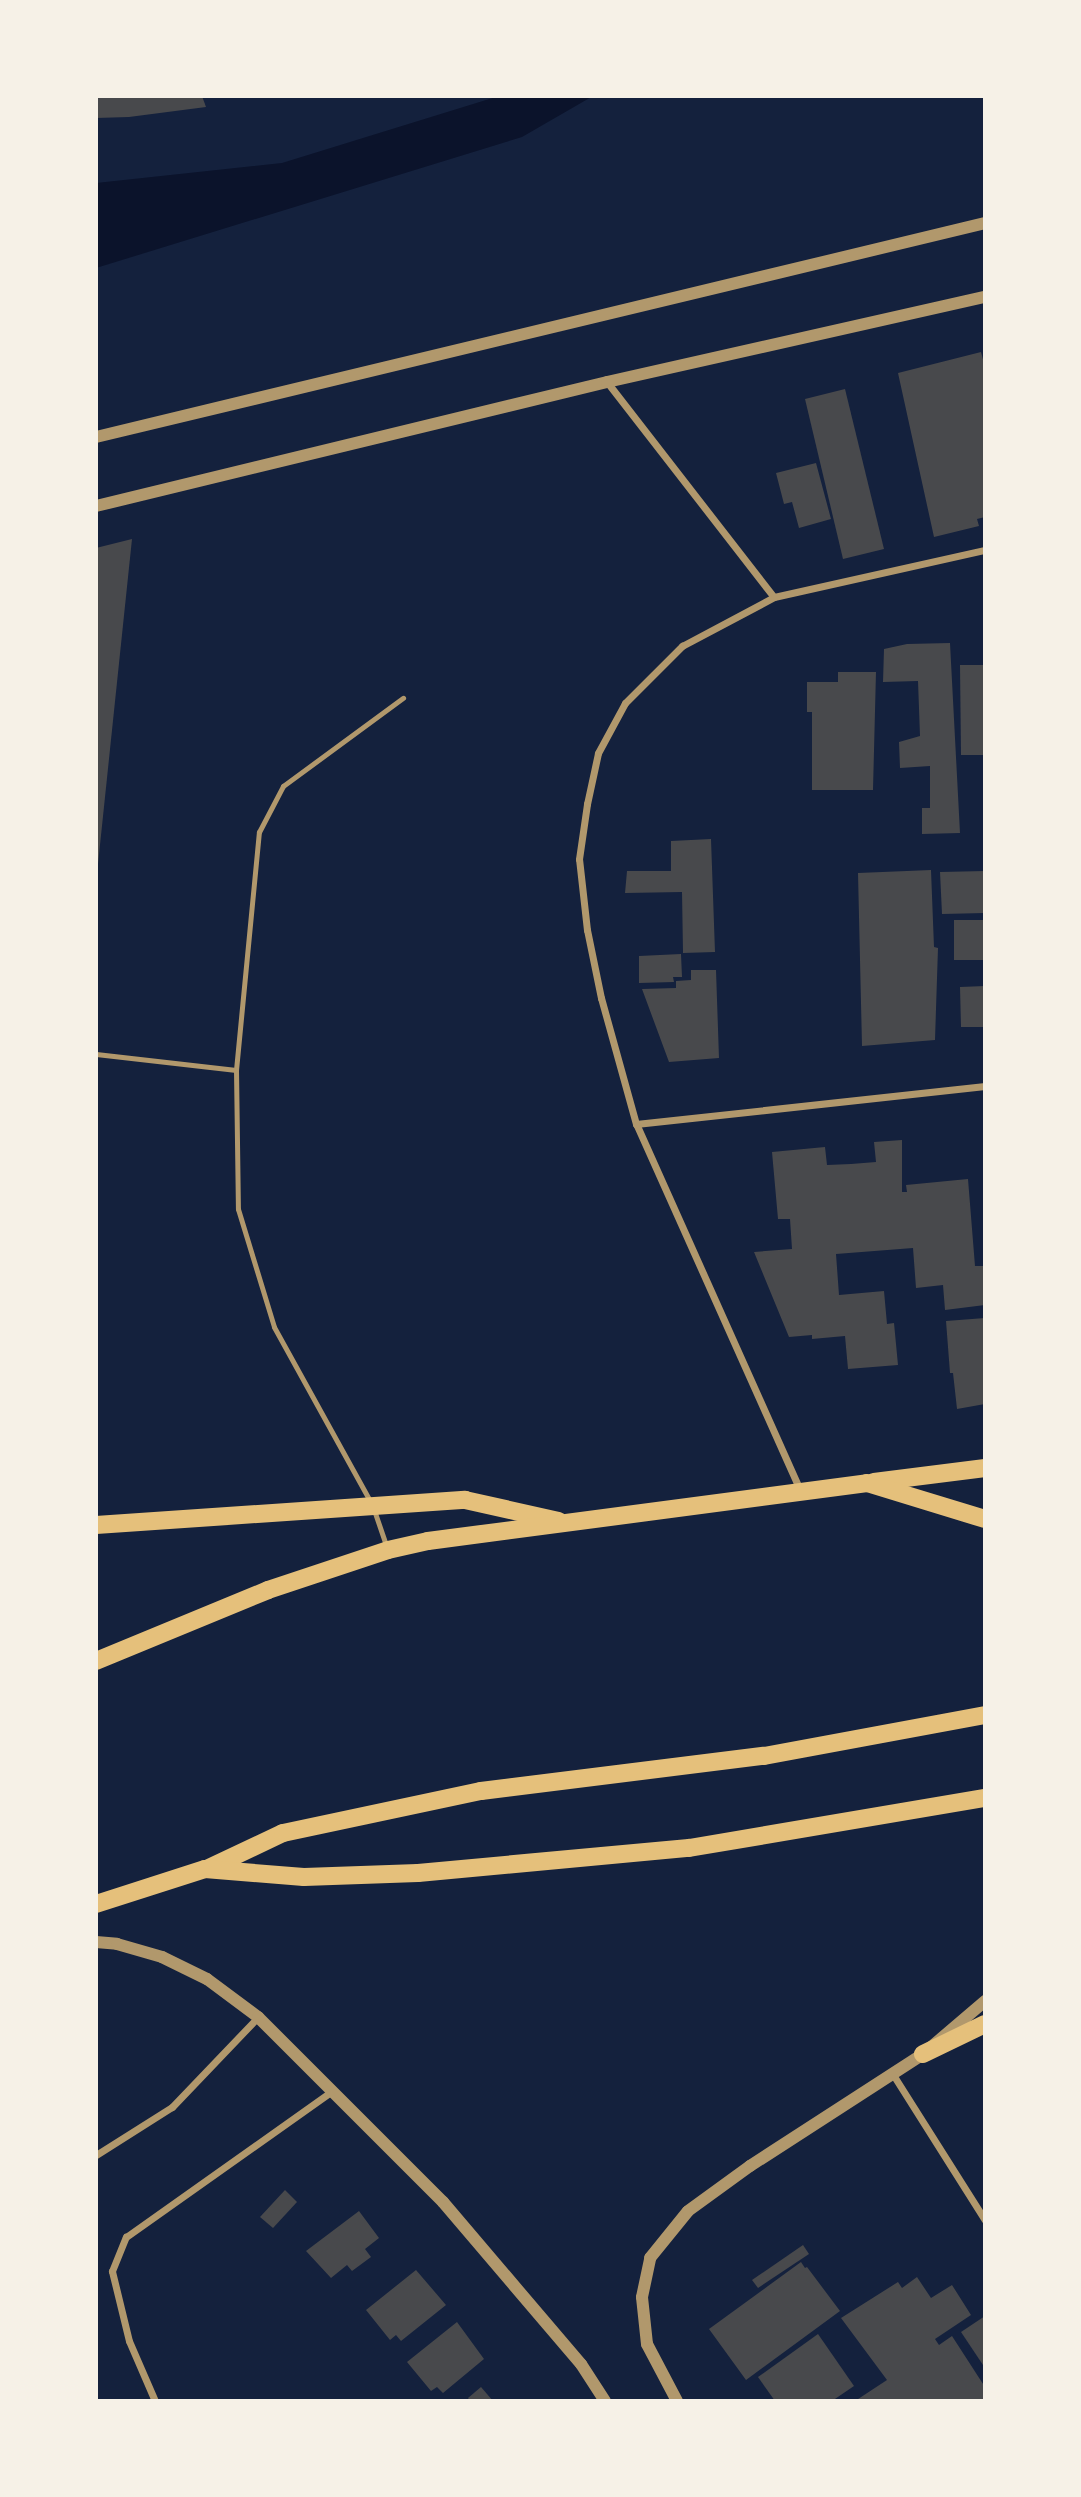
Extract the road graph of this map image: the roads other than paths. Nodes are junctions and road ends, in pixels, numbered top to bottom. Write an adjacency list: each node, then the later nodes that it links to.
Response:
1 (985, 223): 4 (street)
2 (985, 297): 3 (street)
3 (607, 382): 5 (street); 7 (street)
4 (96, 437)
5 (96, 506)
6 (985, 550): 7 (street)
7 (774, 597): 12 (street)
8 (403, 698): 10 (lane)
9 (96, 1054): 10 (lane)
10 (236, 1070): 16 (lane)
11 (985, 1086): 12 (street)
12 (636, 1124): 15 (street)
13 (985, 1468): 14 (main road)
14 (867, 1483): 15 (main road); 17 (main road)
15 (800, 1490): 18 (main road)
16 (372, 1505): 18 (main road); 19 (main road); 20 (lane)
17 (985, 1519)
18 (572, 1524): 20 (main road)
19 (96, 1525)
20 (387, 1550): 21 (main road)
21 (96, 1661)
22 (985, 1715): 24 (main road)
23 (985, 1798): 24 (main road)
24 (205, 1869): 25 (main road)
25 (96, 1905)
26 (96, 1942): 28 (street)
27 (985, 2001): 30 (street)
28 (258, 2017): 32 (street); 33 (street)
29 (985, 2024): 30 (main road)
30 (923, 2054): 31 (street)
31 (892, 2073): 34 (street); 37 (street)
32 (331, 2092): 35 (street); 36 (street)
33 (96, 2155)
34 (985, 2220)
35 (155, 2401)
36 (605, 2401)
37 (677, 2401)

